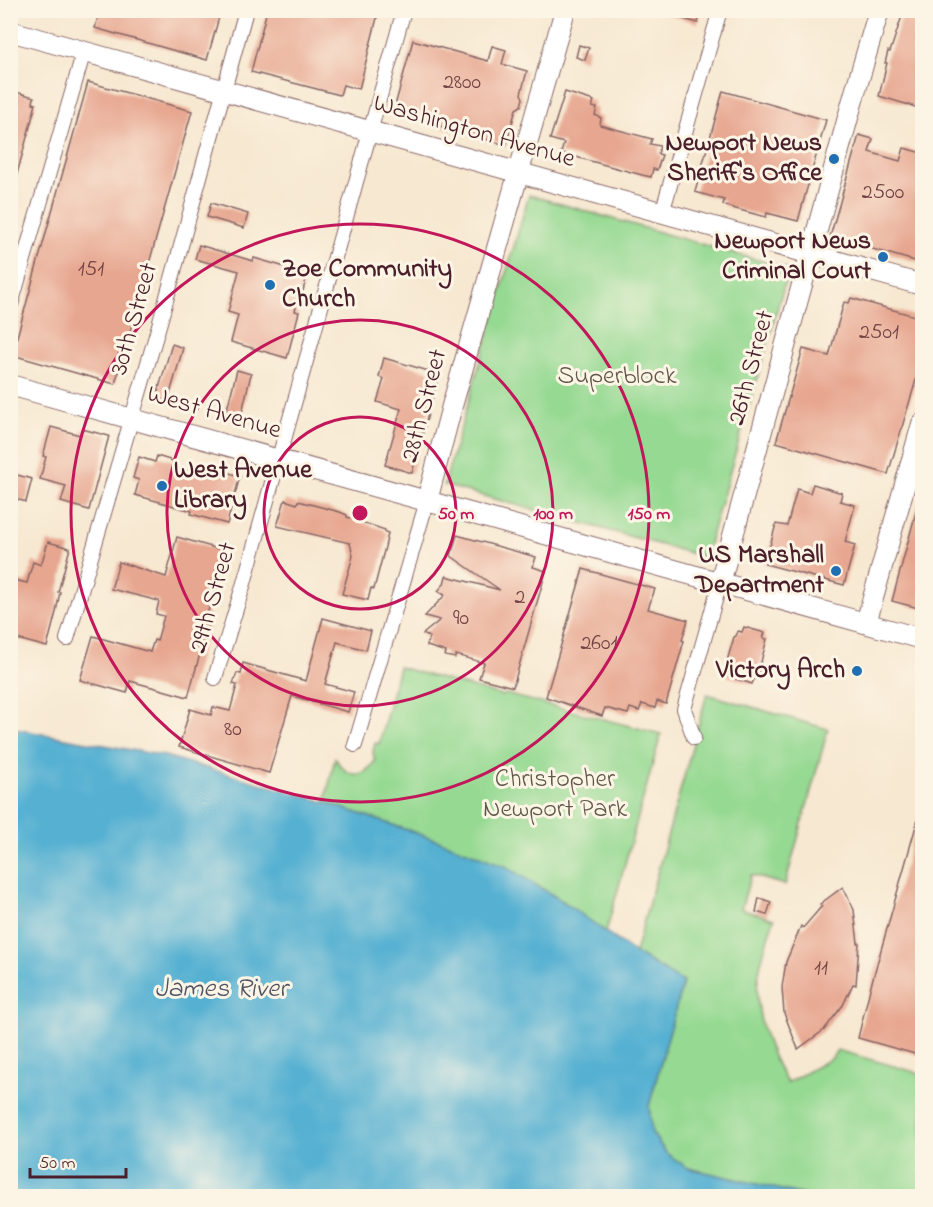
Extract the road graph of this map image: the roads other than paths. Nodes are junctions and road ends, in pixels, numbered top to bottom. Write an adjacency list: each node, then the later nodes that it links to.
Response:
1 (246, 10): 8 (street, 30th Street)
2 (404, 10): 9 (street, 29th Street)
3 (565, 10): 10 (street, 28th Street)
4 (720, 10): 11 (street)
5 (879, 10): 12 (street, 26th Street)
6 (10, 31): 7 (street, Washington Avenue)
7 (84, 51): 8 (street, Washington Avenue); 14 (street)
8 (224, 90): 9 (street, Washington Avenue); 16 (street, 30th Street)
9 (370, 131): 10 (street, Washington Avenue); 18 (street, 29th Street)
10 (518, 173): 11 (street, Washington Avenue); 19 (street, 28th Street)
11 (662, 213): 12 (street, Washington Avenue)
12 (811, 254): 13 (street, Washington Avenue); 20 (street, 26th Street)
13 (922, 285)
14 (10, 308)
15 (10, 385): 16 (street, West Avenue)
16 (132, 418): 18 (street, West Avenue); 22 (street, 30th Street)
17 (922, 424): 21 (street)
18 (279, 459): 19 (street, West Avenue); 24 (street, 29th Street)
19 (427, 501): 20 (street, West Avenue); 26 (street, 28th Street)
20 (720, 583): 21 (street, West Avenue); 25 (street, 26th Street)
21 (866, 623): 23 (street, West Avenue)
22 (67, 639)
23 (922, 639)
24 (215, 678)
25 (694, 738)
26 (355, 745)

